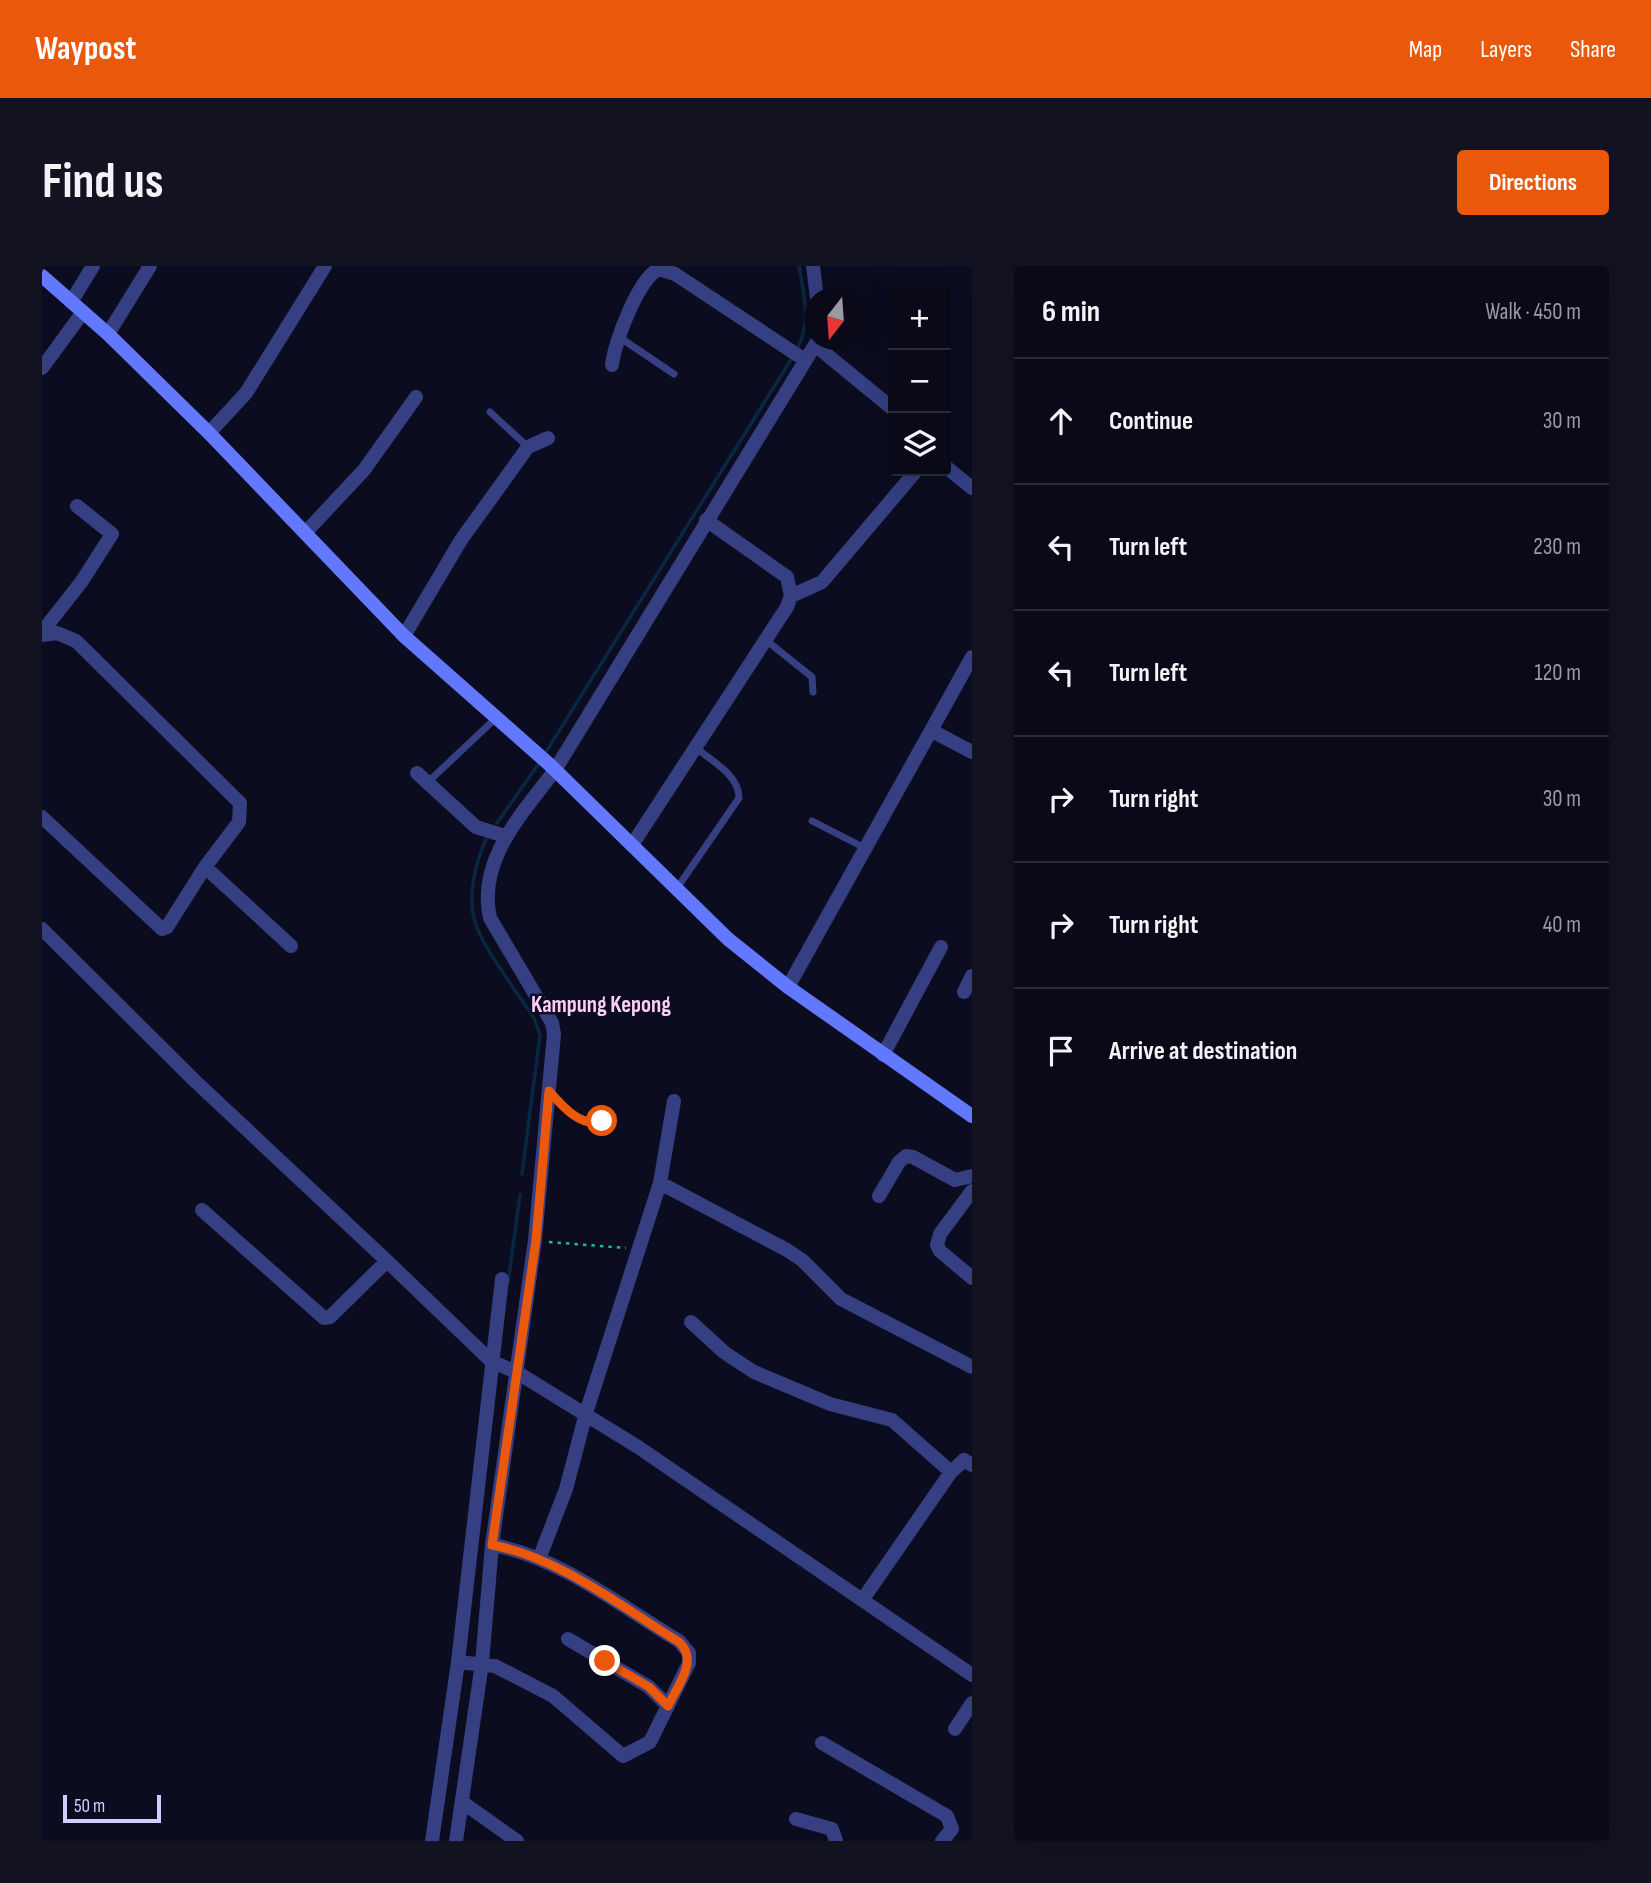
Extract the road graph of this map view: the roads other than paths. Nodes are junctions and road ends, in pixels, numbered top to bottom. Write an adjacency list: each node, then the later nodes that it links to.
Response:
1 (93, 266): 7 (street)
2 (150, 266): 8 (street)
3 (325, 266): 19 (street)
4 (813, 266): 6 (street)
5 (42, 276): 7 (main road)
6 (816, 287)
7 (77, 307): 8 (main road); 14 (street)
8 (108, 334): 19 (main road)
9 (619, 337): 12 (street); 13 (street); 15 (lane)
10 (810, 350): 12 (street)
11 (826, 350): 17 (street)
12 (803, 358): 26 (street)
13 (612, 365)
14 (42, 368)
15 (674, 374)
16 (416, 397): 27 (street)
17 (888, 405)
18 (491, 412): 21 (lane)
19 (209, 433): 27 (main road)
20 (548, 438): 21 (street)
21 (528, 447): 30 (street)
22 (951, 471): 24 (street)
23 (912, 476): 28 (street)
24 (972, 488)
25 (77, 506): 29 (street)
26 (706, 520): 28 (street); 38 (street)
27 (305, 533): 30 (main road)
28 (791, 596): 31 (street)
29 (42, 633): 45 (street)
30 (404, 636): 34 (main road)
31 (767, 641): 33 (lane); 36 (street)
32 (972, 657): 35 (street)
33 (813, 692)
34 (496, 717): 38 (main road); 39 (lane)
35 (932, 731): 37 (street); 44 (street)
36 (696, 748): 43 (street); 46 (lane)
37 (972, 752)
38 (552, 767): 42 (street); 43 (main road)
39 (423, 777): 42 (street)
40 (42, 817): 45 (street)
41 (812, 821): 44 (lane)
42 (505, 836): 54 (street)
43 (632, 845): 46 (main road)
44 (866, 849): 51 (street)
45 (205, 867): 48 (street)
46 (677, 888): 51 (main road)
47 (42, 929): 63 (street)
48 (291, 946)
49 (940, 947): 53 (street)
50 (972, 976): 52 (street)
51 (788, 987): 53 (main road)
52 (964, 992)
53 (883, 1055): 57 (main road)
54 (549, 1091): 56 (lane); 69 (street)
55 (674, 1101): 59 (street)
56 (607, 1116)
57 (972, 1116)
58 (972, 1176): 61 (street)
59 (660, 1183): 68 (street); 70 (street)
60 (972, 1191): 64 (street)
61 (879, 1196)
62 (202, 1210): 63 (street)
63 (387, 1261): 67 (street)
64 (972, 1278)
65 (502, 1279): 67 (street)
66 (691, 1322): 72 (street)
67 (493, 1362): 69 (street); 77 (street)
68 (972, 1367)
69 (517, 1372): 70 (street); 73 (street)
70 (586, 1413): 74 (street); 75 (street)
71 (969, 1459): 72 (street)
72 (951, 1472): 75 (street)
73 (492, 1545): 74 (street); 78 (street)
74 (540, 1559): 81 (street)
75 (863, 1599): 79 (street)
76 (568, 1639): 81 (street)
77 (459, 1662): 78 (street); 86 (street)
78 (480, 1663): 81 (street); 84 (street)
79 (972, 1675)
80 (972, 1703): 82 (street)
81 (668, 1706)
82 (955, 1729)
83 (822, 1743): 90 (street)
84 (462, 1802): 87 (street); 88 (street)
85 (796, 1819): 89 (street)
86 (432, 1841)
87 (456, 1841)
88 (517, 1841)
89 (836, 1841)
90 (942, 1841)

